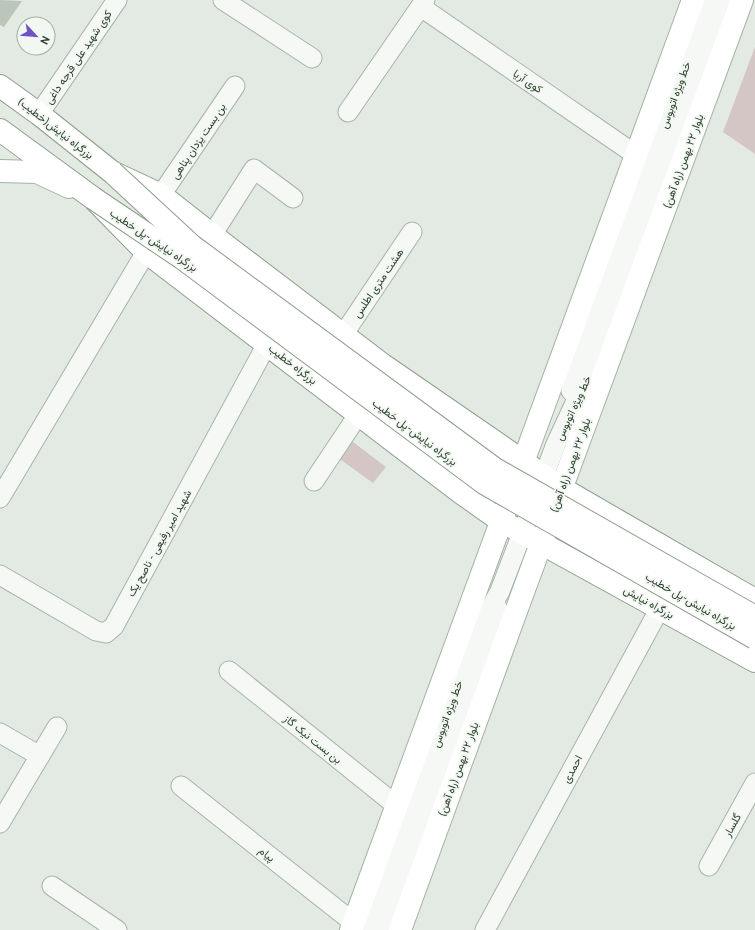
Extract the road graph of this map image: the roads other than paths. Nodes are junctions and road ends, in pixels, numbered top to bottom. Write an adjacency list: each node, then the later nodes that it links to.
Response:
1 (117, 0): 12 (street, کوی شهید علی قرجه داغی)
2 (224, 0): 8 (street)
3 (693, 0): 14 (main road)
4 (711, 0): 29 (street, خط ویژه اتوبوس)
5 (728, 0): 29 (street, خط ویژه اتوبوس)
6 (742, 0): 32 (main road, بلوار ۲۲ بهمن (راه آهن))
7 (423, 3): 11 (street); 14 (street, کوی آریا)
8 (312, 58)
9 (0, 86): 12 (main road, بزرگراه نیایش(خطیب))
10 (235, 86): 17 (street, بن بست یزدان پناهی)
11 (348, 112)
12 (39, 114): 16 (main road, بزرگراه نیایش(خطیب))
13 (0, 130): 18 (main road)
14 (636, 155): 30 (main road)
15 (0, 171): 18 (main road)
16 (112, 172): 17 (main road); 42 (main road, بزرگراه نیایش-پل خطیب, bridge)
17 (161, 195): 21 (main road)
18 (93, 198): 22 (main road, بزرگراه خطیب); 43 (main road, بزرگراه نیایش-پل خطیب, bridge)
19 (293, 198): 21 (street)
20 (412, 232): 23 (street, هشت متری اطلس)
21 (212, 236): 23 (main road)
22 (146, 252): 24 (main road, بزرگراه خطیب); 33 (street)
23 (343, 335): 25 (main road)
24 (267, 344): 27 (main road, بزرگراه خطیب); 38 (street, شهید امیر رفیعی - ناصح یک)
25 (383, 365): 26 (main road); 27 (main road)
26 (425, 394): 28 (main road); 30 (main road)
27 (354, 412): 28 (main road, بزرگراه خطیب); 31 (street)
28 (393, 441): 34 (main road, بزرگراه خطیب)
29 (556, 444): 32 (street)
30 (524, 462): 32 (main road); 34 (main road)
31 (314, 481)
32 (553, 482): 35 (street); 36 (main road, بلوار ۲۲ بهمن (راه آهن)); 37 (main road)
33 (0, 498)
34 (501, 521): 35 (main road, بزرگراه خطیب); 51 (main road)
35 (522, 533): 36 (main road, بزرگراه نیایش); 39 (street)
36 (542, 544): 41 (main road, بزرگراه نیایش); 58 (main road, بلوار ۲۲ بهمن (راه آهن))
37 (686, 560): 40 (main road); 41 (main road)
38 (0, 575)
39 (500, 591): 55 (street, خط ویژه اتوبوس); 57 (street, خط ویژه اتوبوس)
40 (755, 600)
41 (660, 608): 44 (main road, بزرگراه نیایش); 59 (street, احمدی)
42 (755, 617)
43 (755, 638)
44 (755, 661)
45 (229, 671): 51 (street, بن بست نیک گاز)
46 (57, 727): 48 (street)
47 (0, 733): 48 (street)
48 (40, 756): 52 (street)
49 (755, 783): 53 (street, گلسار)
50 (181, 786): 55 (street, پیام)
51 (397, 806): 55 (main road)
52 (0, 823)
53 (709, 866)
54 (52, 886): 56 (street)
55 (357, 928)
56 (117, 930)
57 (384, 930)
58 (400, 930)
59 (485, 930)

